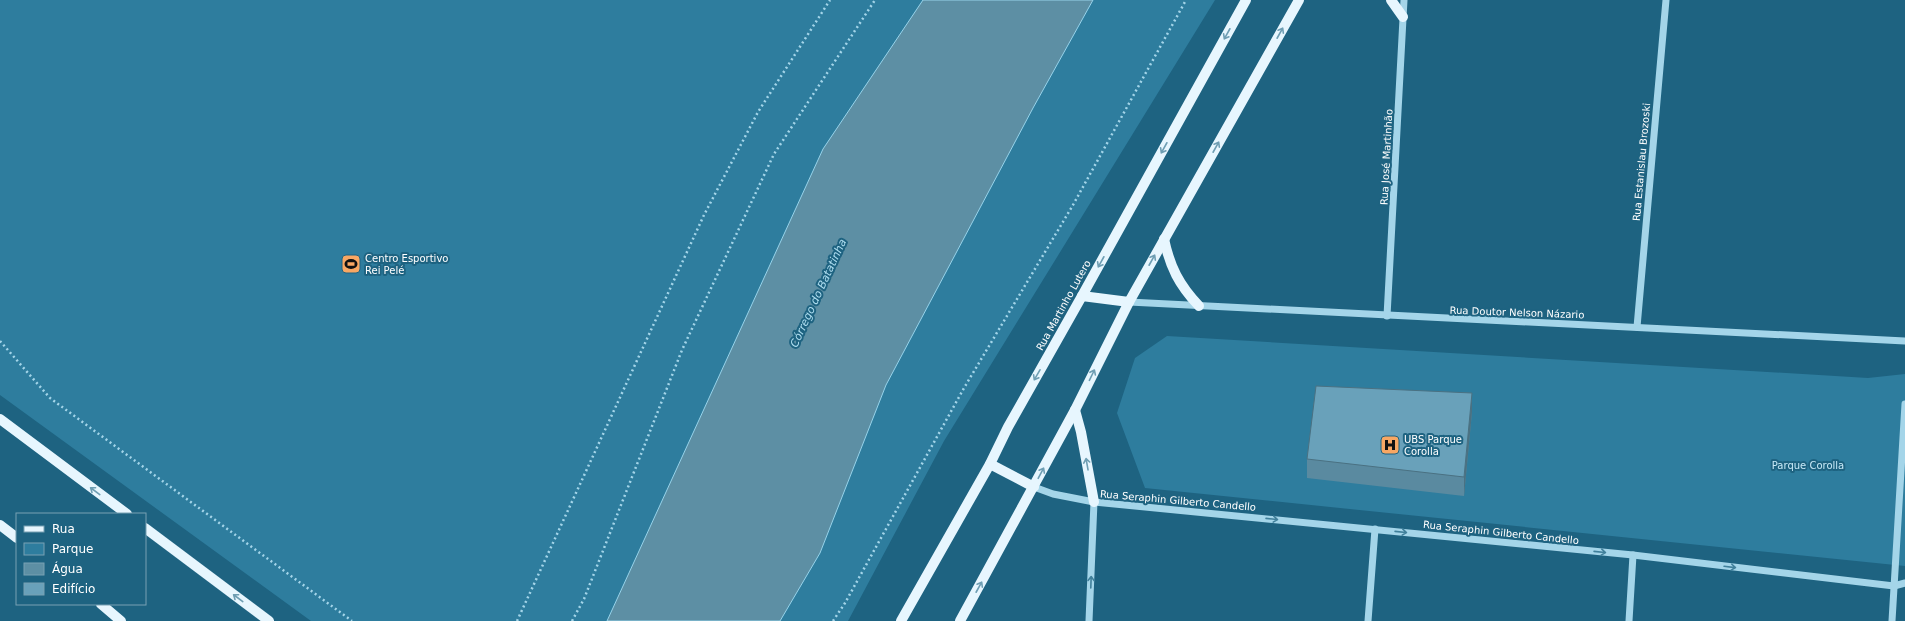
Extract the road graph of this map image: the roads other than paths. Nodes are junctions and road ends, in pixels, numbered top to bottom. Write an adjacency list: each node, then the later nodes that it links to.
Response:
1 (1246, 0): 8 (main road, Rua Martinho Lutero, one-way to 8)
2 (1299, 0): 7 (main road, one-way to 2)
3 (1391, 0): 6 (main road)
4 (1404, 0): 6 (street, Rua José Martinhão)
5 (1666, 0): 12 (street, Rua Estanislau Brozoski)
6 (1403, 17): 11 (street, Rua José Martinhão)
7 (1164, 239): 9 (main road, one-way to 7); 10 (main road)
8 (1082, 296): 9 (main road); 17 (main road, Rua Martinho Lutero, one-way to 17)
9 (1129, 302): 10 (street, Rua Doutor Nelson Názario); 15 (main road, one-way to 9)
10 (1199, 306): 11 (street, Rua Doutor Nelson Názario)
11 (1387, 316): 12 (street, Rua Doutor Nelson Názario)
12 (1637, 327): 13 (street, Rua Doutor Nelson Názario)
13 (1905, 341)
14 (1905, 404): 27 (street)
15 (1075, 410): 18 (main road, one-way to 15); 19 (main road, one-way to 15)
16 (0, 419): 20 (main road, one-way to 16)
17 (990, 464): 18 (main road); 31 (main road, Rua Martinho Lutero)
18 (1034, 487): 19 (street, Rua Seraphin Gilberto Candello); 32 (main road, one-way to 18)
19 (1094, 502): 23 (street, Rua Seraphin Gilberto Candello, one-way to 23); 33 (street, one-way to 19)
20 (126, 513)
21 (0, 525): 24 (main road)
22 (146, 529): 30 (main road, one-way to 22)
23 (1375, 529): 25 (street, Rua Seraphin Gilberto Candello, one-way to 25); 34 (street)
24 (16, 537)
25 (1633, 555): 27 (street, Rua Seraphin Gilberto Candello, one-way to 27); 35 (street)
26 (1905, 583): 27 (street, Rua Seraphin Gilberto Candello)
27 (1894, 586): 36 (street)
28 (102, 605): 29 (main road)
29 (121, 621)
30 (269, 621)
31 (901, 621)
32 (960, 621)
33 (1089, 621)
34 (1368, 621)
35 (1629, 621)
36 (1892, 621)

